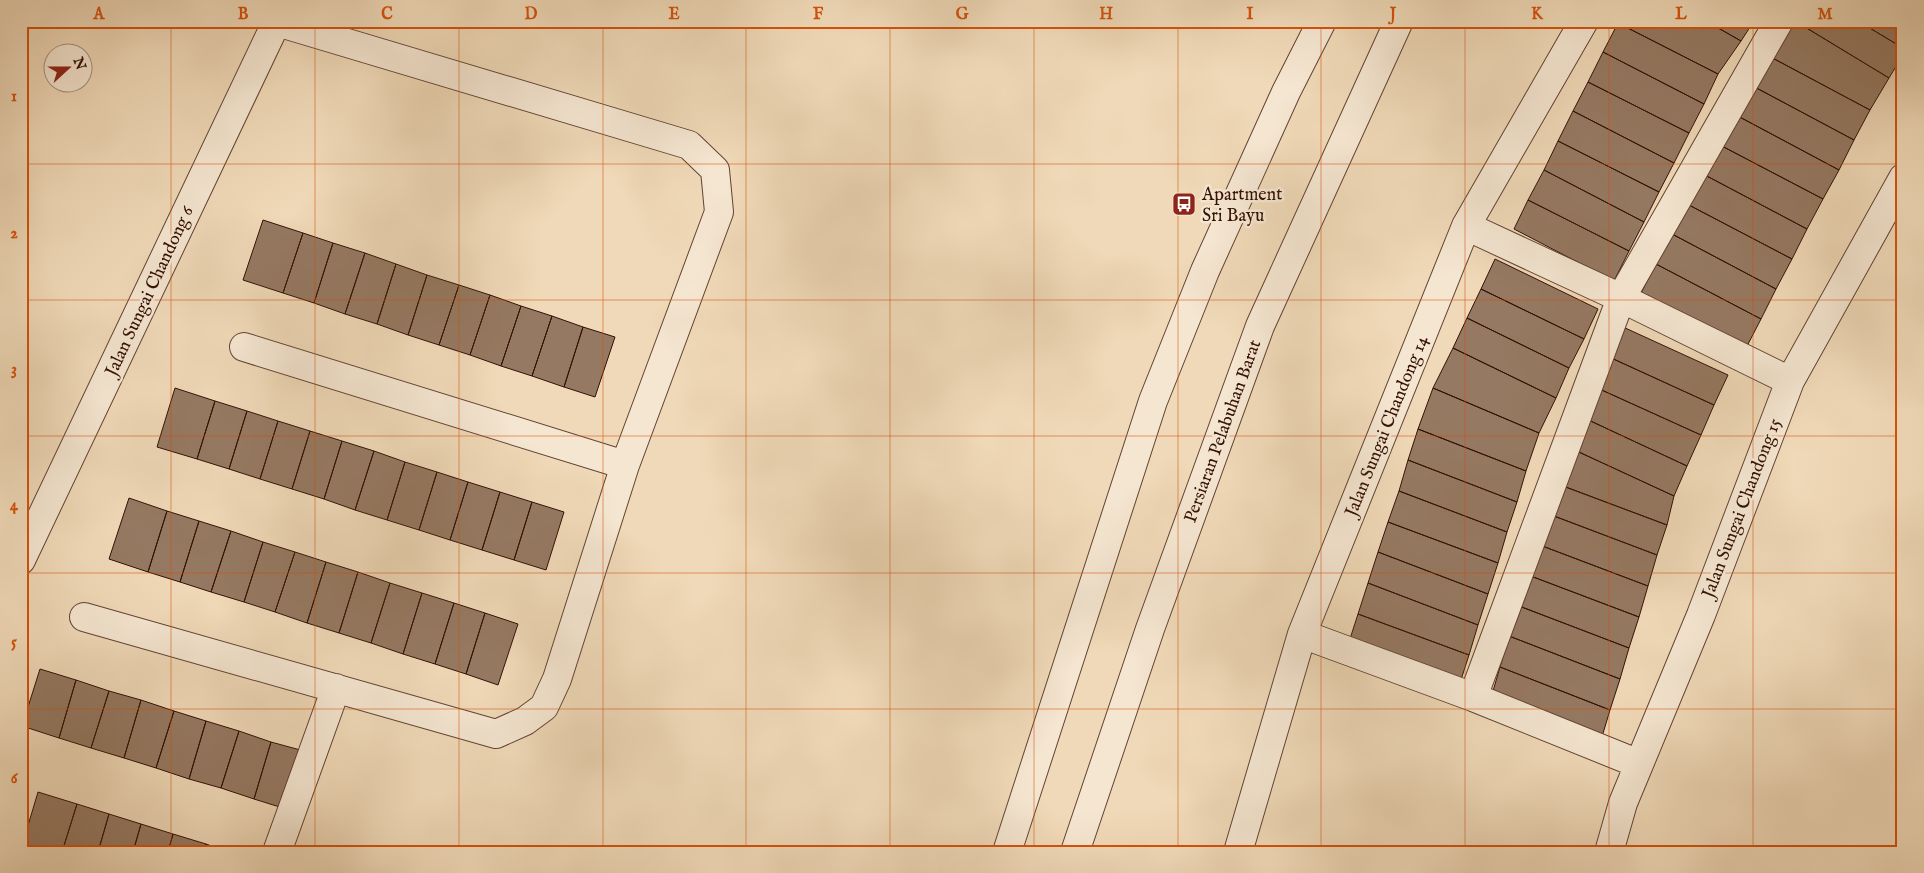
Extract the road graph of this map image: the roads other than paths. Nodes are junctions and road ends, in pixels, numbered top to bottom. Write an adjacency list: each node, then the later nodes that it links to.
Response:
1 (1322, 21): 19 (street)
2 (1399, 21): 20 (street, Persiaran Pelabuhan Barat)
3 (1584, 21): 7 (street, Jalan Sungai Chandong 14)
4 (1779, 21): 8 (street)
5 (277, 22): 11 (street); 12 (street, Jalan Sungai Chandong 6)
6 (1903, 178): 10 (street, Jalan Sungai Chandong 15)
7 (1466, 226): 8 (street); 14 (street, Jalan Sungai Chandong 14)
8 (1621, 298): 10 (street); 16 (street)
9 (244, 347): 11 (street)
10 (1790, 381): 17 (street, Jalan Sungai Chandong 15)
11 (625, 465): 15 (street)
12 (21, 560)
13 (84, 617): 15 (street)
14 (1302, 634): 16 (street); 21 (street, Jalan Sungai Chandong 14)
15 (336, 688): 18 (street)
16 (1472, 697): 17 (street)
17 (1639, 764): 22 (street, Jalan Sungai Chandong 15)
18 (277, 852)
19 (1007, 852)
20 (1075, 852)
21 (1238, 852)
22 (1609, 852)

